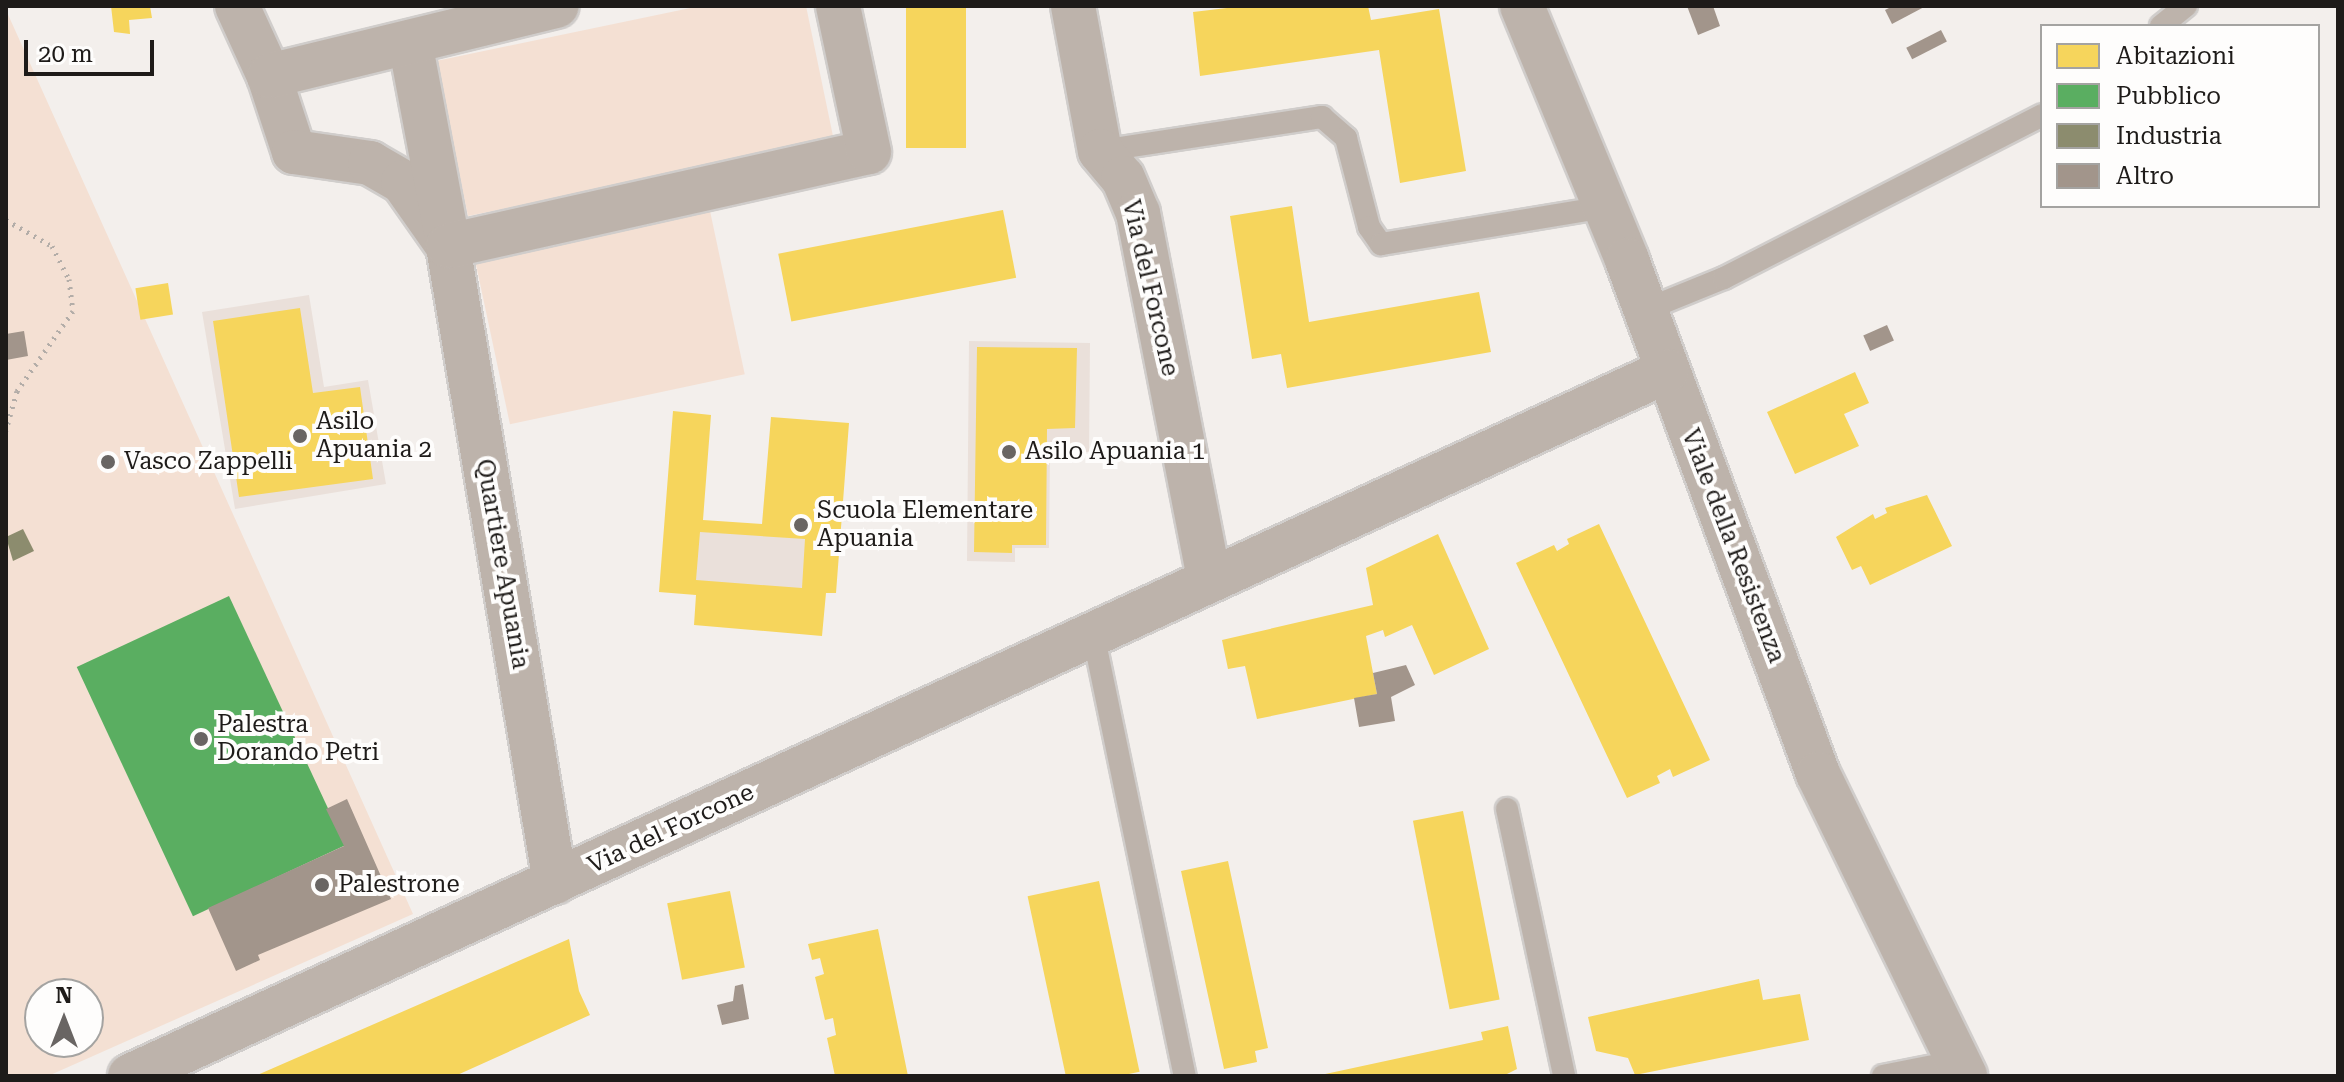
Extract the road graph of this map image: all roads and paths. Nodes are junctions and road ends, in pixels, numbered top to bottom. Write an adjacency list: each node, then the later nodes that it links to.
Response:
1 (237, 6): 10 (street, Quartiere Apuania)
2 (557, 6): 7 (street)
3 (838, 6): 15 (street)
4 (1073, 6): 12 (street, Via del Forcone)
5 (1522, 6): 13 (street, Viale della Resistenza)
6 (2186, 6): 8 (lane)
7 (458, 16): 9 (street)
8 (2164, 24)
9 (410, 42): 10 (street); 15 (street)
10 (269, 76): 15 (street, Quartiere Apuania)
11 (2040, 116): 16 (lane)
12 (1100, 151): 13 (lane); 19 (street, Via del Forcone)
13 (1604, 207): 16 (street, Viale della Resistenza)
14 (6, 220): 18 (path)
15 (448, 246): 22 (street, Quartiere Apuania)
16 (1645, 310): 17 (street, Viale della Resistenza)
17 (1667, 371): 19 (street, Via del Forcone); 23 (street, Viale della Resistenza)
18 (6, 430)
19 (1209, 578): 20 (street, Via del Forcone)
20 (1093, 633): 22 (street, Via del Forcone); 25 (lane)
21 (1507, 809): 26 (lane)
22 (555, 882): 24 (street, Via del Forcone)
23 (1962, 1068): 27 (lane)
24 (130, 1076)
25 (1185, 1076)
26 (1564, 1076)
27 (1883, 1076)

